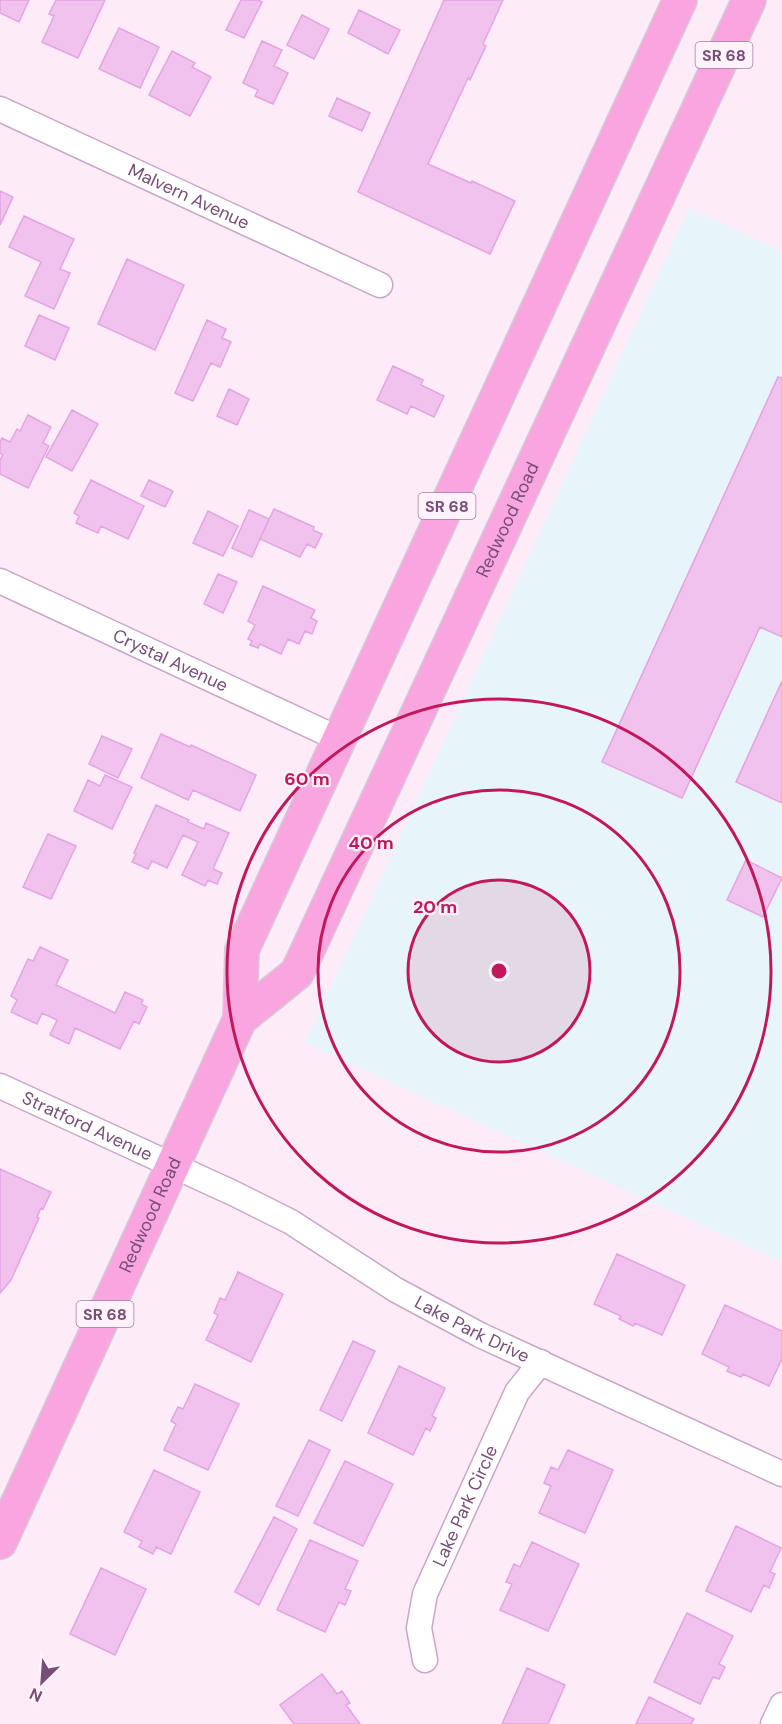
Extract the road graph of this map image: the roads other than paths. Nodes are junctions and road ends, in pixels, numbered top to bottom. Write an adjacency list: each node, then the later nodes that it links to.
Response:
1 (680, 0): 6 (main road, Redwood Road / SR 68)
2 (749, 0): 7 (main road, Redwood Road / SR 68)
3 (0, 109): 4 (street, Malvern Avenue)
4 (380, 285)
5 (0, 581): 6 (street, Crystal Avenue)
6 (339, 739): 7 (main road, Redwood Road / SR 68)
7 (240, 1019): 9 (main road, Redwood Road / SR 68)
8 (0, 1086): 9 (street, Stratford Avenue)
9 (173, 1166): 10 (street, Lake Park Drive); 12 (main road, Redwood Road / SR 68)
10 (541, 1362): 11 (street, Lake Park Drive); 13 (street, Lake Park Circle)
11 (782, 1474)
12 (0, 1542)
13 (425, 1660)
14 (782, 1705): 15 (street)
15 (773, 1724)

